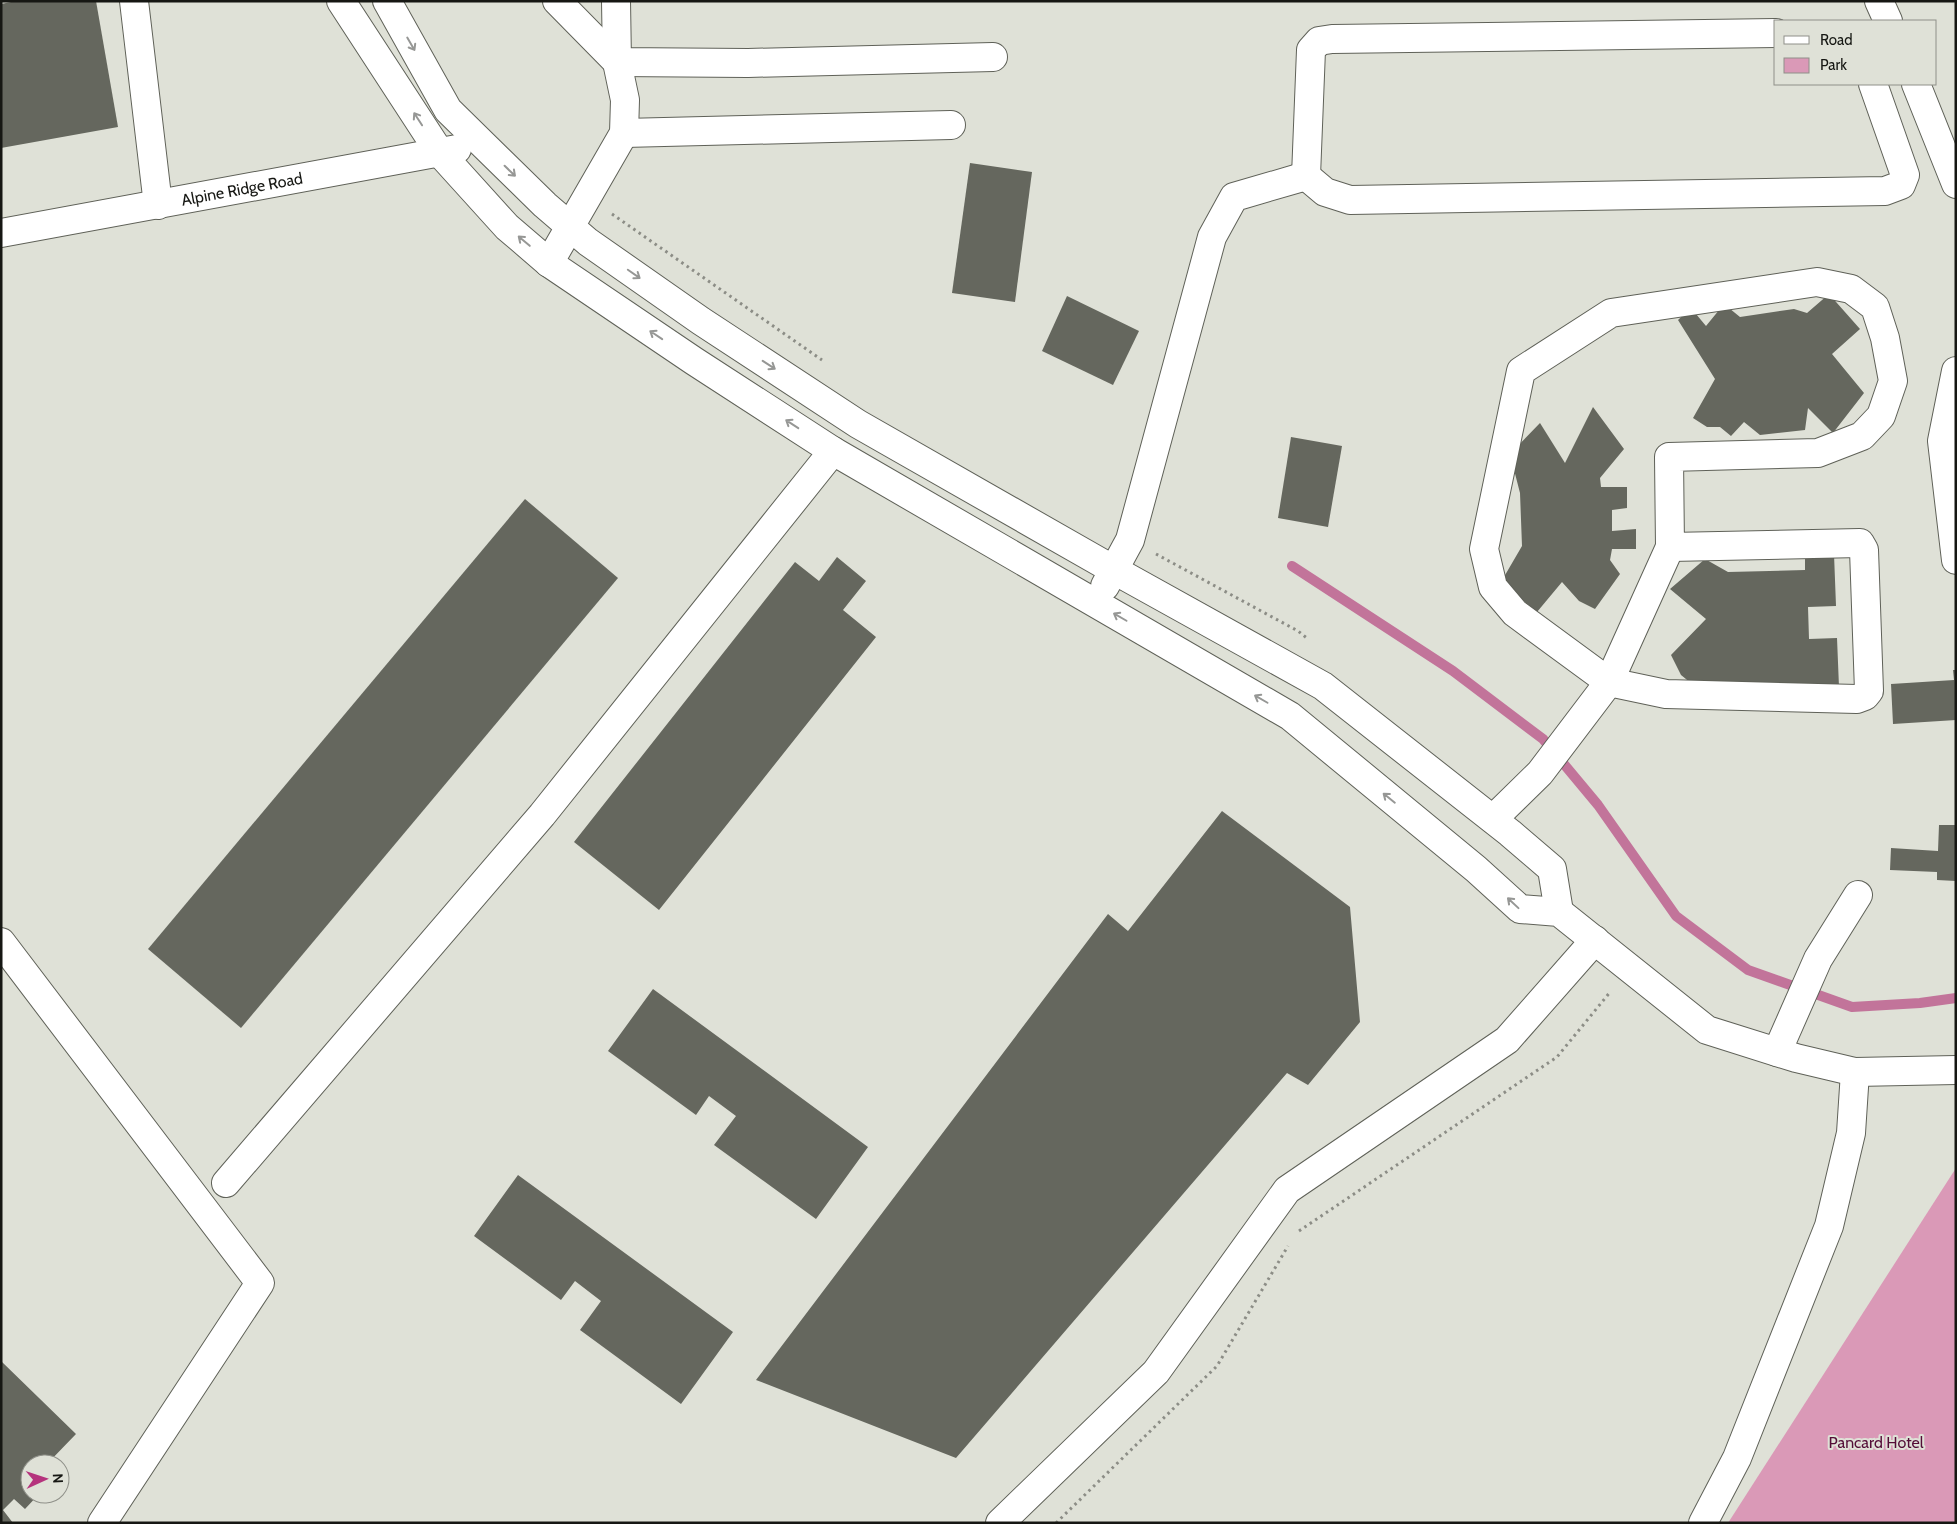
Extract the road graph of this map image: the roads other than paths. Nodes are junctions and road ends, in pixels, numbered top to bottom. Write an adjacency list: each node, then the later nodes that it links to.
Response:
1 (134, 1): 19 (street)
2 (341, 1): 16 (street, one-way to 2)
3 (386, 1): 15 (street, one-way to 15)
4 (557, 1): 10 (street)
5 (616, 1): 10 (street)
6 (1880, 1): 7 (street)
7 (1888, 20)
8 (1774, 33): 17 (street)
9 (993, 57): 10 (street)
10 (617, 62): 14 (street)
11 (1872, 85): 17 (street)
12 (1916, 85): 18 (street)
13 (951, 125): 14 (street)
14 (624, 133): 20 (street)
15 (482, 144): 16 (street, Alpine Ridge Road); 20 (street, one-way to 20)
16 (440, 153): 19 (street, Alpine Ridge Road); 22 (street, one-way to 16)
17 (1306, 176): 27 (street)
18 (1956, 184)
19 (158, 205): 21 (street, Alpine Ridge Road)
20 (571, 228): 22 (street); 27 (street, one-way to 27)
21 (1, 233)
22 (549, 263): 24 (street, one-way to 22)
23 (1956, 371): 26 (street)
24 (833, 451): 28 (street); 38 (street)
25 (1670, 547): 29 (street); 29 (street); 29 (street)
26 (1956, 560)
27 (1114, 570): 28 (street); 30 (street)
28 (1096, 603): 32 (street, one-way to 28)
29 (1609, 682): 30 (street)
30 (1493, 819): 32 (street)
31 (1858, 895): 35 (street)
32 (1559, 912): 33 (street)
33 (1595, 940): 35 (street); 40 (street)
34 (1, 942): 39 (street)
35 (1778, 1052): 37 (street)
36 (1956, 1070): 37 (street)
37 (1855, 1072): 41 (street)
38 (226, 1183)
39 (102, 1523)
40 (1000, 1523)
41 (1703, 1523)

